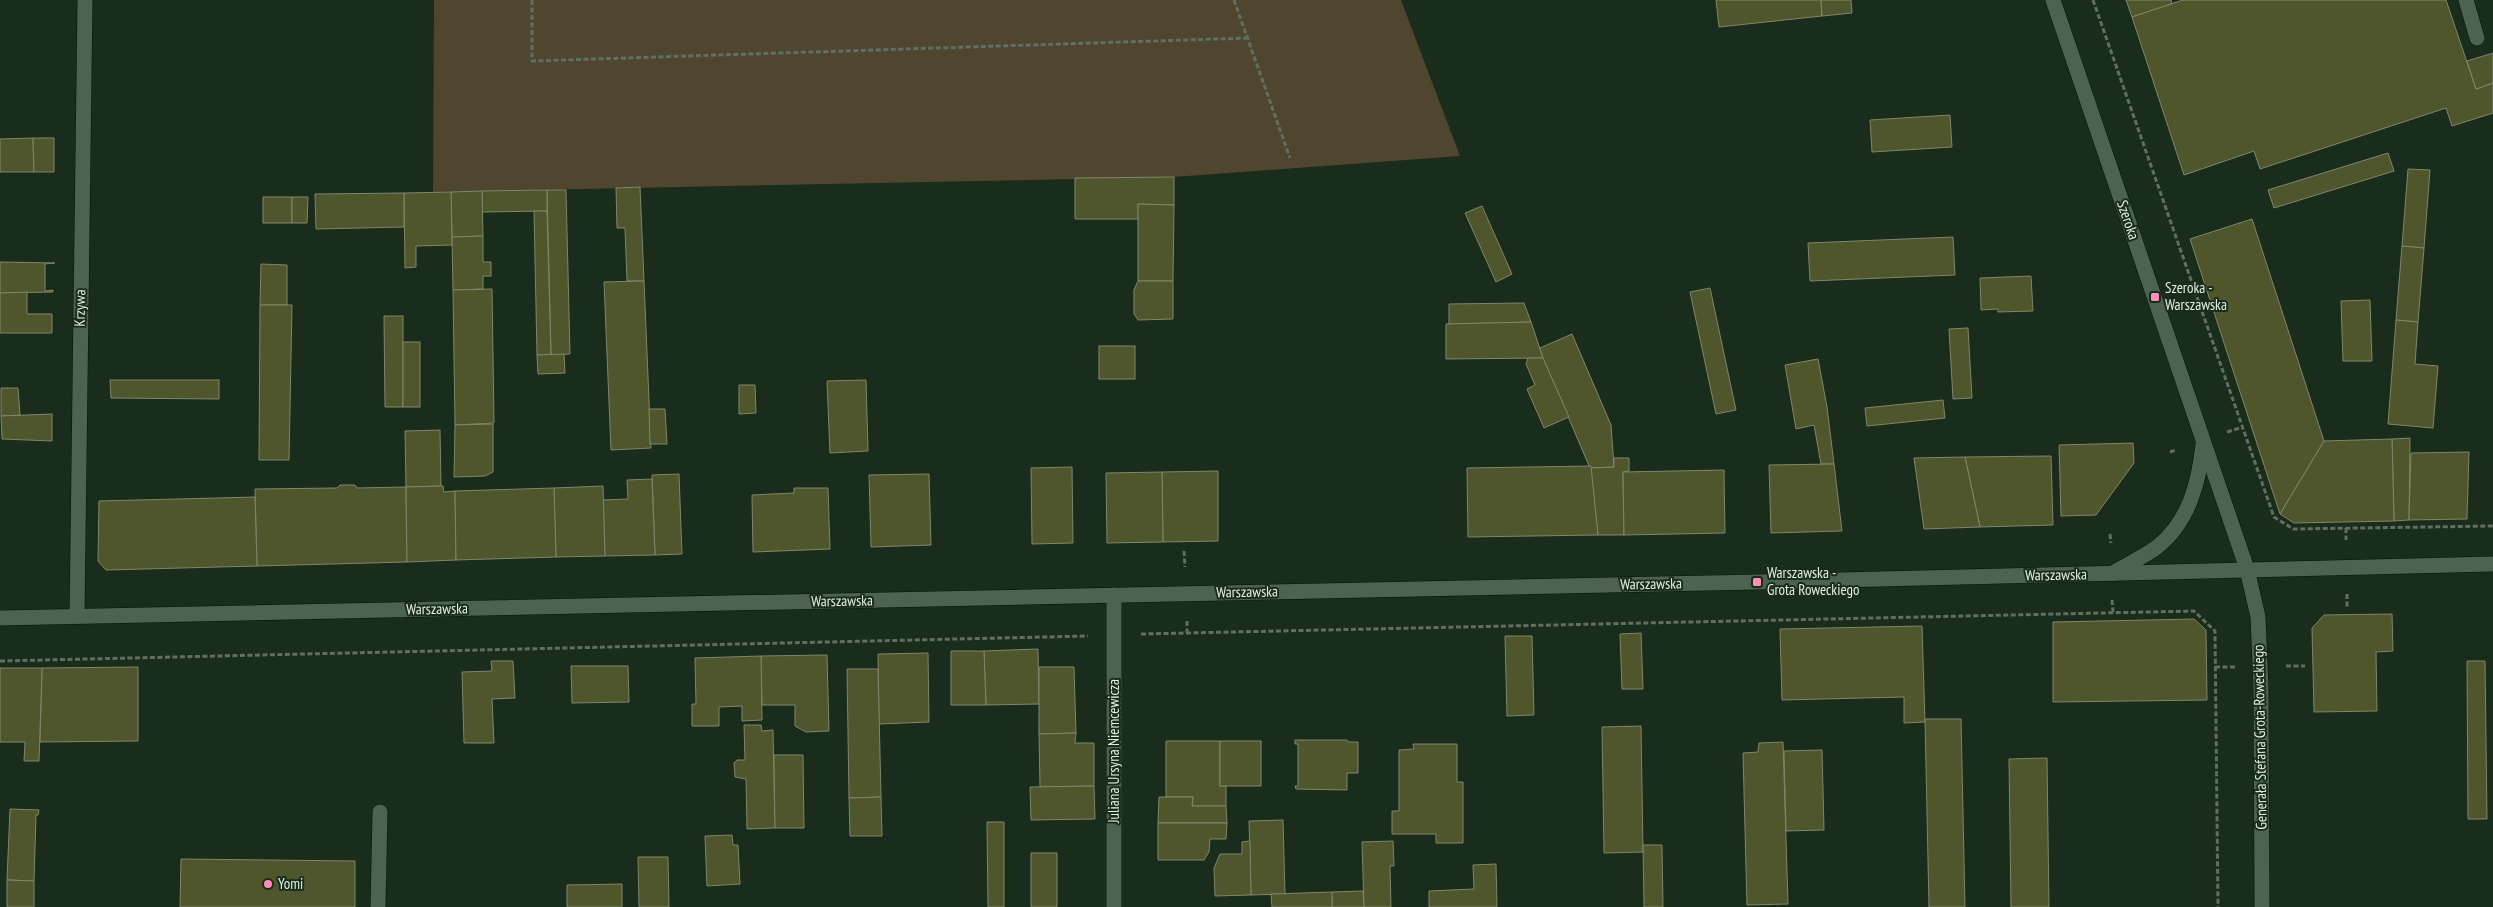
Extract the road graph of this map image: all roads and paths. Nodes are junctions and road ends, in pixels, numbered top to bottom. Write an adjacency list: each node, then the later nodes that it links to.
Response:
1 (86, 0): 16 (main road, Krzywa)
2 (532, 0): 7 (path)
3 (1234, 0): 7 (path)
4 (2053, 0): 10 (main road, Szeroka)
5 (2092, 0): 11 (path)
6 (2466, 0): 8 (main road)
7 (1248, 38): 9 (path)
8 (2476, 38)
9 (1290, 158)
10 (2204, 440): 13 (main road, Szeroka); 14 (main road, Szeroka)
11 (2493, 526)
12 (2493, 564): 13 (main road, Warszawska)
13 (2248, 569): 14 (main road, Warszawska); 25 (main road, Generała Stefana Grota-Roweckiego)
14 (2112, 574): 15 (main road, Warszawska)
15 (1114, 595): 16 (main road, Warszawska); 18 (main road, Juliana Ursyna Niemcewicza)
16 (77, 616): 17 (main road, Warszawska)
17 (0, 618)
18 (1114, 635): 20 (path); 23 (main road, Juliana Ursyna Niemcewicza)
19 (1138, 644): 24 (path)
20 (0, 661)
21 (380, 812): 22 (main road)
22 (378, 907)
23 (1114, 907)
24 (2218, 907)
25 (2262, 907)

